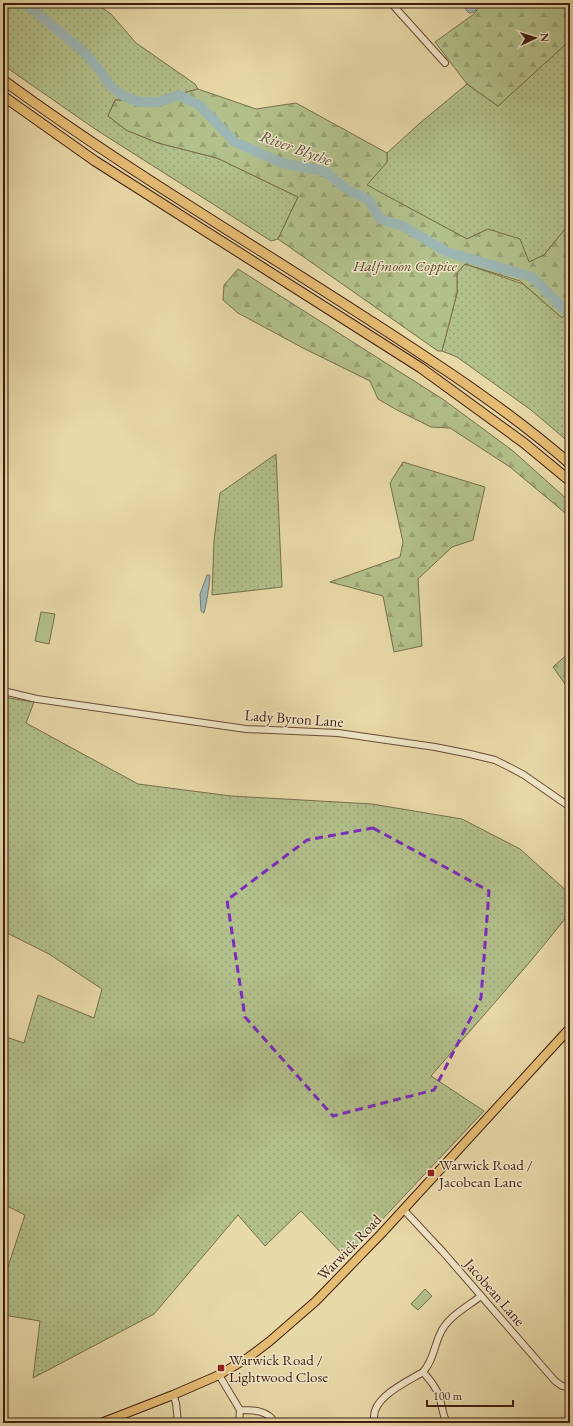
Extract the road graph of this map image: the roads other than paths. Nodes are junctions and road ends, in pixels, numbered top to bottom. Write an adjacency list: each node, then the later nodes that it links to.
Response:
1 (391, 3): 2 (street)
2 (445, 63)
3 (3, 80): 5 (highway)
4 (3, 96): 6 (highway)
5 (570, 464)
6 (570, 481)
7 (3, 691): 8 (street, Lady Byron Lane)
8 (570, 807)
9 (570, 1028): 10 (main road, Warwick Road)
10 (403, 1210): 11 (street, Jacobean Lane); 13 (main road, Warwick Road)
11 (481, 1296): 12 (street); 14 (street, Jacobean Lane)
12 (423, 1372): 21 (street); 22 (street)
13 (219, 1375): 15 (main road, Warwick Road); 16 (street)
14 (570, 1387)
15 (173, 1395): 17 (main road, Warwick Road); 18 (street)
16 (240, 1410): 19 (street); 20 (street)
17 (101, 1423)
18 (178, 1423)
19 (239, 1423)
20 (275, 1423)
21 (376, 1423)
22 (447, 1423)

